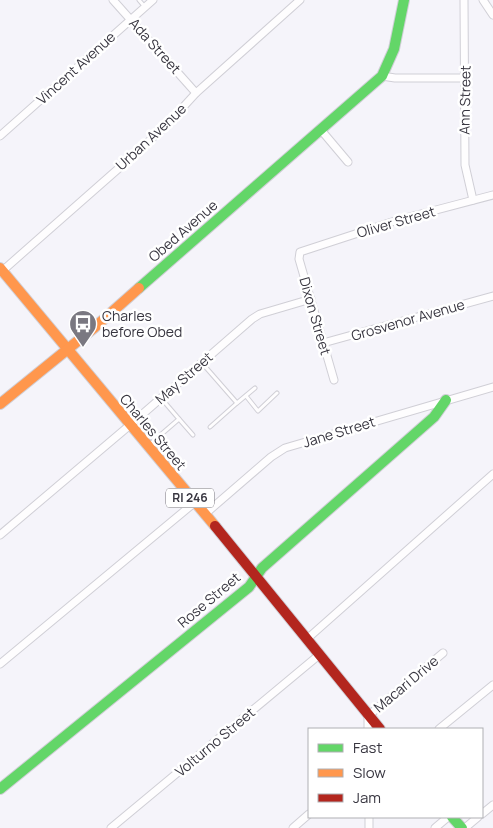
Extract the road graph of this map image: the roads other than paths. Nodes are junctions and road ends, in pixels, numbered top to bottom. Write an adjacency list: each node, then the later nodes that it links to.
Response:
1 (113, 0): 10 (street, Ada Street)
2 (140, 0): 8 (lane)
3 (153, 0): 8 (street, Vincent Avenue)
4 (300, 0): 13 (street, Urban Avenue)
5 (404, 0): 11 (street, Obed Avenue)
6 (464, 0): 12 (street, Ann Street)
7 (483, 0): 9 (street)
8 (146, 7): 10 (street, Vincent Avenue)
9 (493, 15)
10 (131, 20): 13 (street, Ada Street); 15 (street, Vincent Avenue)
11 (382, 76): 12 (street); 14 (street, Obed Avenue)
12 (465, 78): 18 (street, Ann Street)
13 (196, 93): 20 (street, Urban Avenue)
14 (321, 130): 16 (street); 24 (street, Obed Avenue)
15 (0, 136)
16 (348, 162)
17 (493, 194): 18 (street, Oliver Street)
18 (473, 200): 19 (street, Oliver Street)
19 (300, 252): 22 (street, Dixon Street)
20 (1, 271): 24 (street, Charles Street / RI 246)
21 (493, 296): 23 (street, Grosvenor Avenue)
22 (311, 299): 23 (street, Dixon Street); 25 (street, May Street)
23 (323, 343): 26 (street, Dixon Street)
24 (68, 349): 34 (street, Obed Avenue); 36 (street, Charles Street / RI 246)
25 (202, 363): 31 (street, May Street); 33 (lane)
26 (334, 380)
27 (493, 387): 32 (street, Jane Street)
28 (255, 388): 30 (lane)
29 (277, 393): 30 (lane)
30 (246, 396): 33 (lane)
31 (160, 398): 35 (lane); 36 (street, May Street)
32 (446, 400): 42 (street, Jane Street); 44 (street, Rose Street)
33 (237, 403): 37 (lane)
34 (0, 404)
35 (179, 420): 38 (lane); 39 (lane)
36 (130, 425): 39 (street, Charles Street / RI 246); 43 (street, May Street)
37 (210, 427)
38 (193, 435)
39 (147, 446): 41 (street, Charles Street / RI 246)
40 (493, 474): 45 (street)
41 (194, 503): 42 (street, Charles Street / RI 246); 48 (street)
42 (204, 514): 44 (street, Charles Street / RI 246)
43 (0, 535)
44 (256, 578): 45 (street, Charles Street / RI 246); 54 (street, Rose Street)
45 (306, 639): 47 (street, Charles Street / RI 246)
46 (443, 653): 50 (street, Macari Drive)
47 (319, 655): 50 (street, Charles Street / RI 246); 61 (street, Volturno Street)
48 (0, 664)
49 (493, 685): 53 (street)
50 (368, 716): 51 (street); 52 (street, Charles Street / RI 246)
51 (368, 728)
52 (379, 728)
53 (440, 728)
54 (0, 789)
55 (493, 805): 56 (street)
56 (483, 813)
57 (308, 815): 62 (street)
58 (447, 818): 63 (street)
59 (453, 818): 64 (street)
60 (477, 818): 64 (street)
61 (111, 828)
62 (293, 828)
63 (435, 828)
64 (463, 828)

